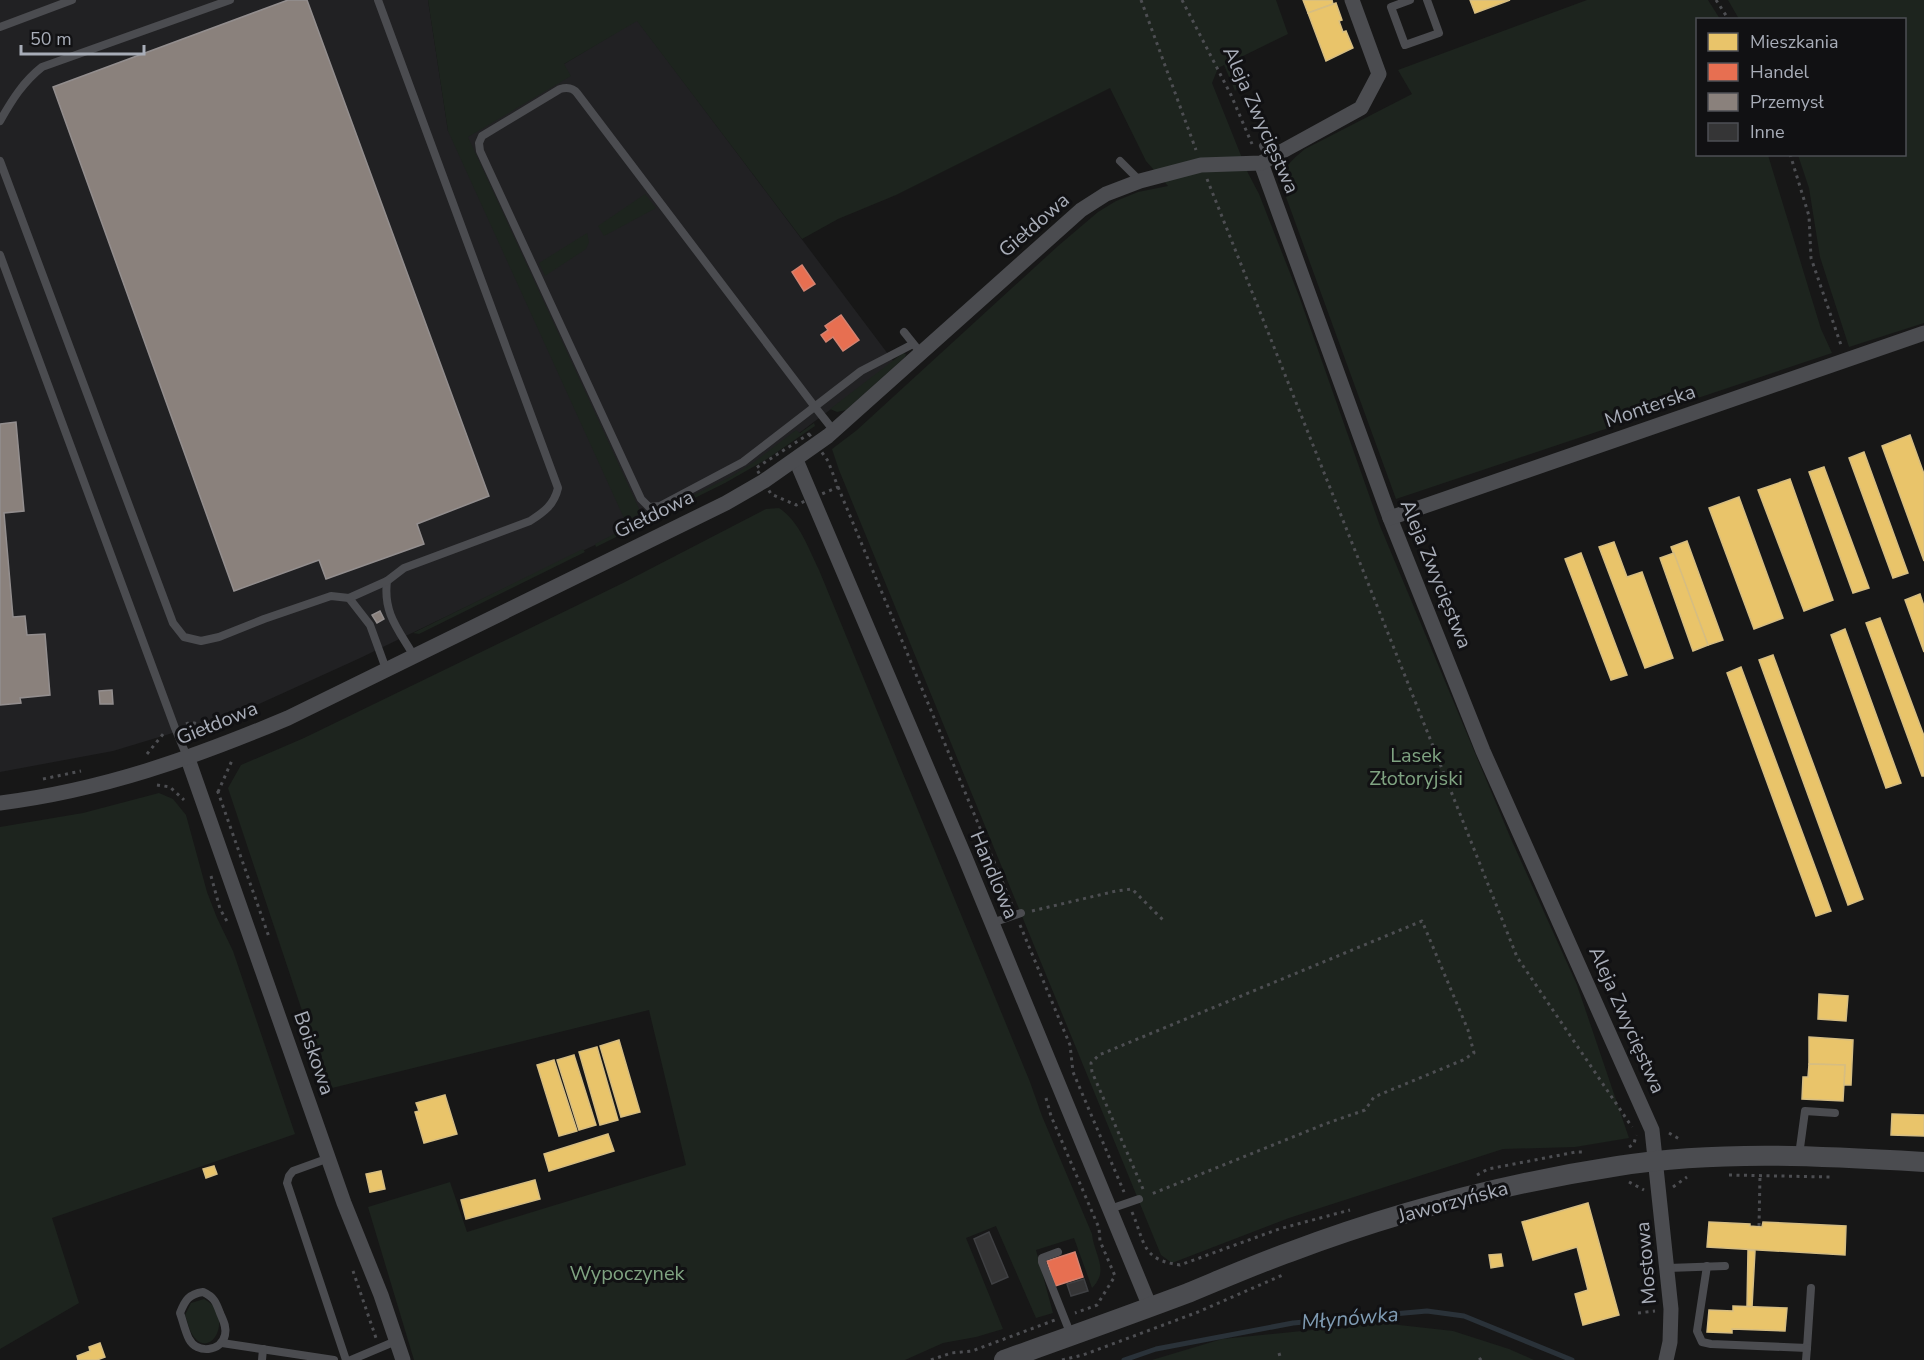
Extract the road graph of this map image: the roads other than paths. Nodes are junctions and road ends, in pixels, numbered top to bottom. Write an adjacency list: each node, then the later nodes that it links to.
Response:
1 (72, 0): 7 (lane)
2 (230, 0): 8 (lane)
3 (378, 0): 21 (lane)
4 (1352, 0): 9 (street)
5 (1410, 0): 6 (lane)
6 (1427, 0)
7 (0, 27)
8 (0, 121)
9 (1264, 156): 12 (street, Giełdowa); 20 (street, Aleja Zwycięstwa)
10 (0, 161): 22 (lane)
11 (1120, 161): 12 (lane)
12 (1140, 181): 16 (street, Giełdowa)
13 (0, 255): 25 (lane)
14 (904, 332): 16 (lane)
15 (1924, 333): 20 (street, Monterska)
16 (917, 349): 17 (lane); 18 (street, Giełdowa)
17 (815, 407): 17 (lane); 18 (lane)
18 (834, 431): 19 (street, Giełdowa)
19 (796, 460): 23 (street, Giełdowa); 28 (street, Handlowa)
20 (1390, 518): 32 (street, Aleja Zwycięstwa)
21 (387, 580): 22 (lane); 23 (lane)
22 (349, 598): 24 (lane)
23 (414, 656): 24 (street, Giełdowa)
24 (386, 669): 25 (street, Giełdowa)
25 (188, 759): 26 (street, Giełdowa); 31 (street, Boiskowa)
26 (0, 803)
27 (1019, 914): 28 (lane)
28 (992, 923): 35 (street, Handlowa)
29 (1835, 1113): 30 (lane)
30 (1799, 1155): 32 (street, Jaworzyńska); 33 (street, Jaworzyńska)
31 (329, 1158): 43 (street, Boiskowa); 49 (lane)
32 (1656, 1162): 39 (street, Mostowa); 41 (street, Jaworzyńska)
33 (1924, 1162)
34 (1142, 1197): 35 (lane)
35 (1110, 1209): 41 (street, Handlowa)
36 (1058, 1252): 42 (lane)
37 (1707, 1266): 38 (lane); 39 (lane); 45 (lane)
38 (1725, 1266)
39 (1668, 1268): 53 (street, Mostowa)
40 (1811, 1288): 45 (lane)
41 (1150, 1307): 42 (street, Jaworzyńska)
42 (1072, 1336): 52 (street, Jaworzyńska)
43 (396, 1341): 50 (lane); 51 (street, Boiskowa)
44 (222, 1342): 44 (lane); 46 (lane)
45 (1807, 1348): 54 (lane)
46 (263, 1349): 47 (lane); 48 (lane)
47 (262, 1360)
48 (334, 1360)
49 (346, 1360)
50 (351, 1360)
51 (403, 1360)
52 (1004, 1360)
53 (1666, 1360)
54 (1806, 1360)

